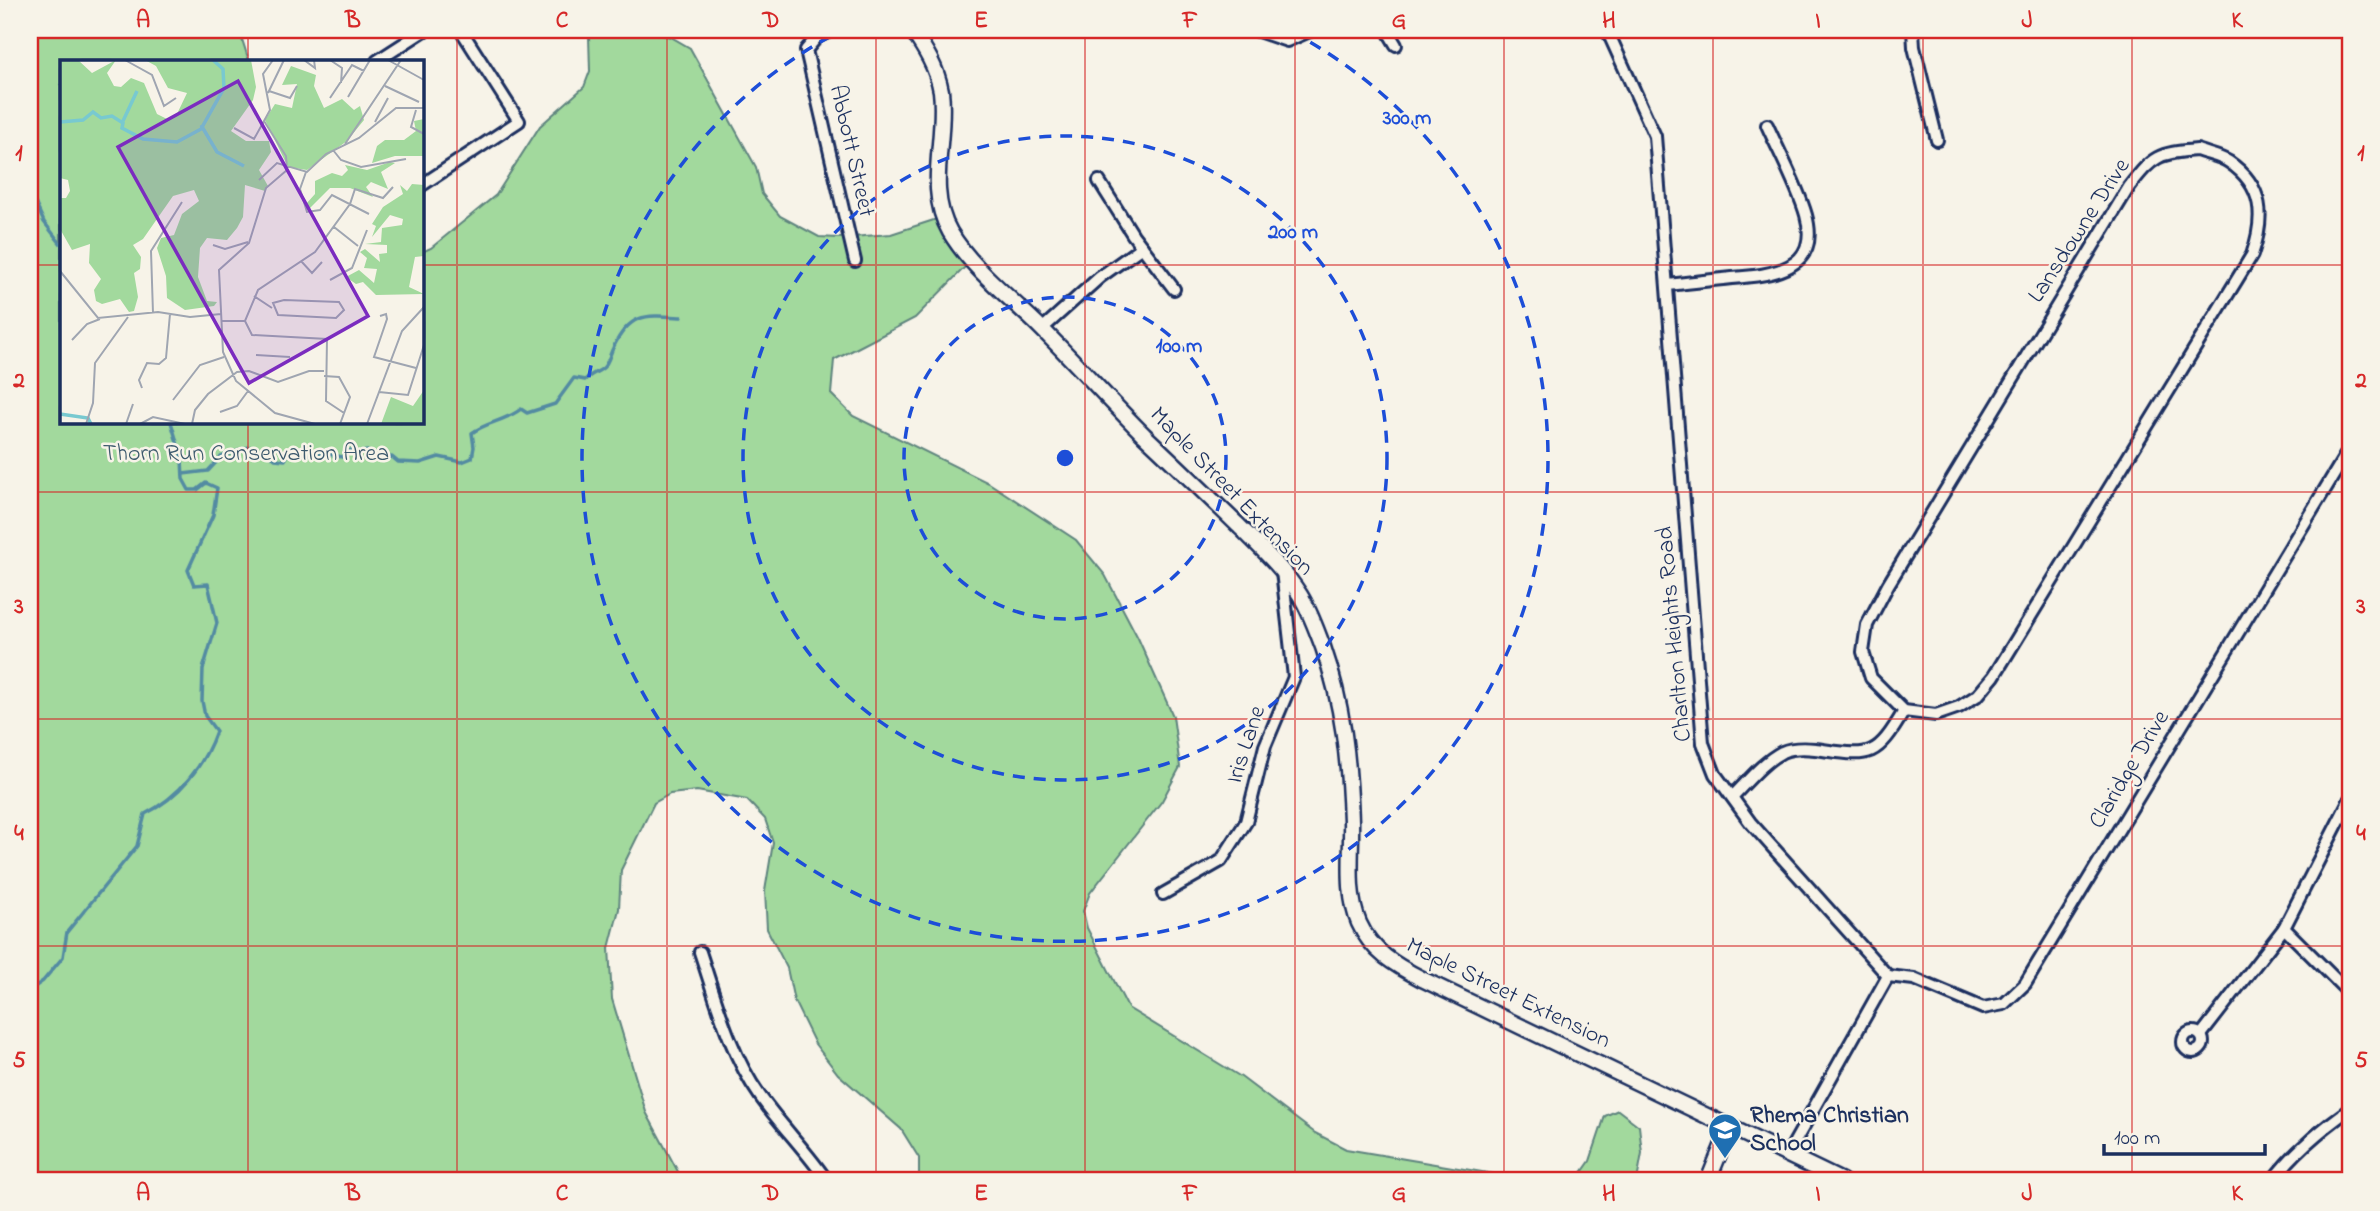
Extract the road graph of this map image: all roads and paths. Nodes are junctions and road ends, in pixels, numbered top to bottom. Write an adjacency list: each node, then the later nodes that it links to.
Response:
1 (425, 30): 11 (street)
2 (461, 30): 15 (street)
3 (832, 30): 17 (street, Abbott Street)
4 (912, 30): 20 (street, Maple Street Extension)
5 (1255, 30): 6 (street)
6 (1312, 30)
7 (1387, 30): 10 (street)
8 (1607, 30): 18 (street, Charlton Heights Road)
9 (1913, 30): 13 (street)
10 (1396, 45)
11 (379, 60)
12 (1767, 125): 18 (street)
13 (1937, 140)
14 (1099, 181): 16 (street)
15 (424, 185)
16 (1142, 247): 19 (street); 20 (street)
17 (855, 261)
18 (1667, 285): 24 (street, Charlton Heights Road)
19 (1174, 289)
20 (1042, 329): 22 (street, Maple Street Extension)
21 (2350, 448): 29 (street, Claridge Drive)
22 (1282, 571): 26 (street, Iris Lane); 33 (street, Maple Street Extension)
23 (1904, 711): 23 (street, Lansdowne Drive); 24 (street)
24 (1733, 796): 29 (street, Charlton Heights Road)
25 (2350, 799): 27 (street)
26 (1163, 894)
27 (2284, 928): 30 (street); 31 (street)
28 (700, 952): 35 (street)
29 (1888, 976): 34 (street)
30 (2350, 994)
31 (2201, 1035)
32 (2350, 1109): 38 (street)
33 (1730, 1127): 34 (street, Maple Street Extension); 36 (street)
34 (1788, 1154): 37 (street, Maple Street Extension)
35 (827, 1181)
36 (1707, 1181)
37 (1842, 1181)
38 (2272, 1181)

